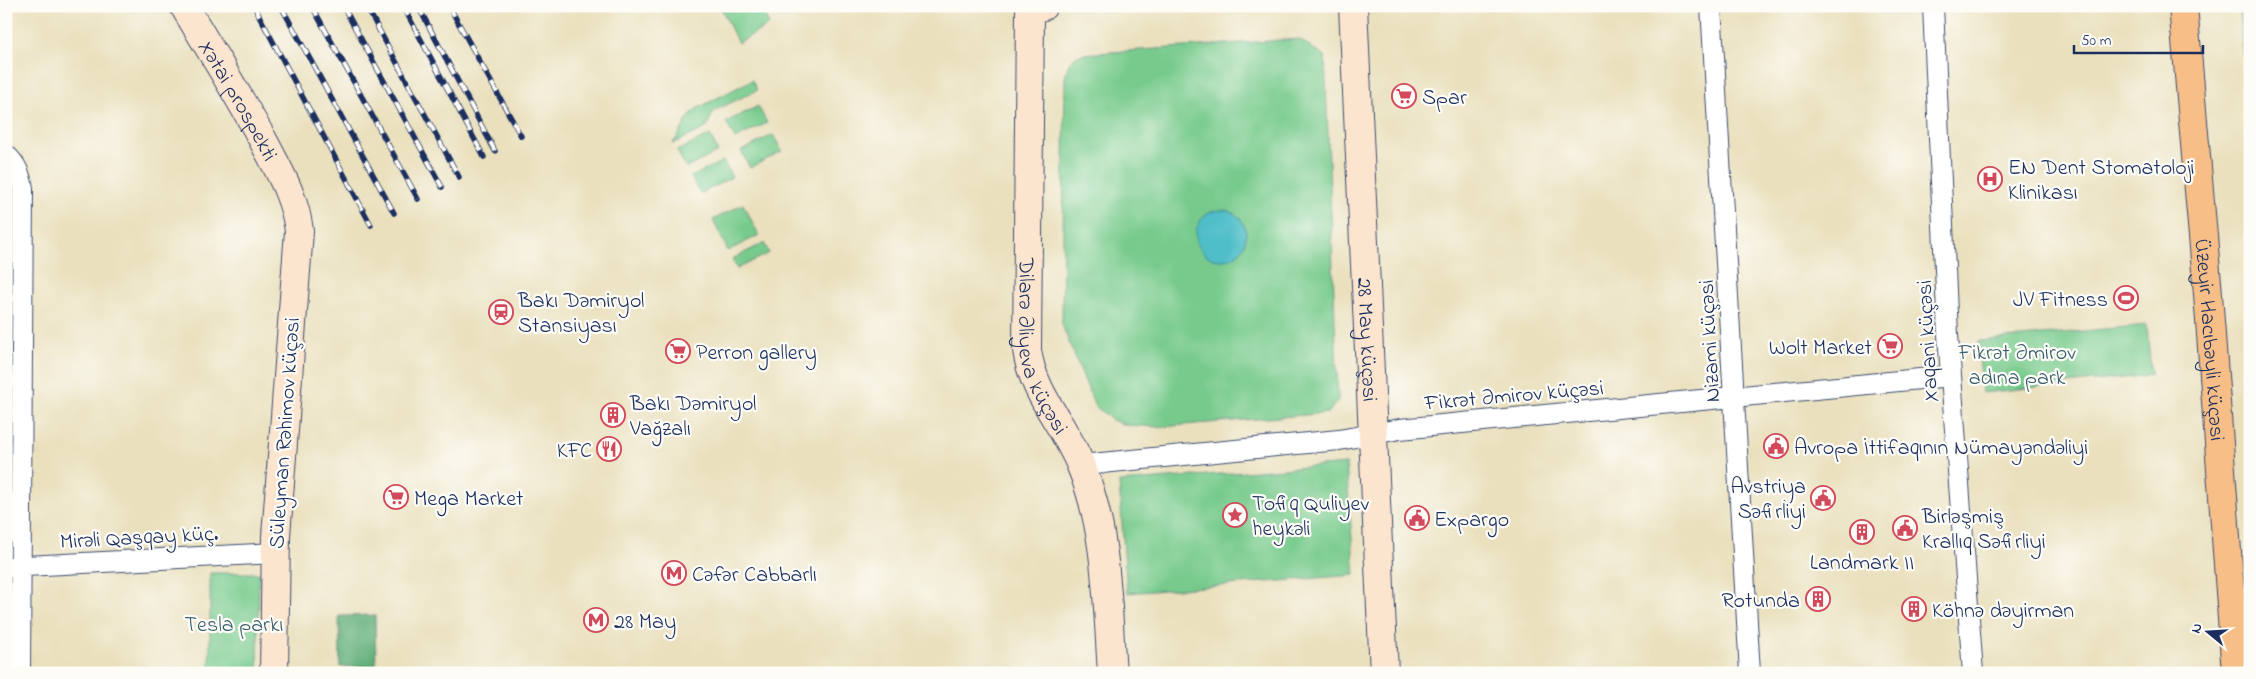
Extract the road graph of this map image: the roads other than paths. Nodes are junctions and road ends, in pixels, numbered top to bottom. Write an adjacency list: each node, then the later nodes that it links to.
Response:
1 (184, 6): 8 (main road, Xətai prospekti)
2 (1353, 6): 11 (main road, 28 May küçəsi)
3 (1711, 6): 10 (street, Nizami küçəsi)
4 (1932, 6): 9 (street, Xaqani küçəsi)
5 (2183, 6): 15 (highway, Üzeyir Hacıbəyli küçəsi)
6 (1037, 9): 12 (main road, Dilarə Əliyeva küçəsi)
7 (6, 155): 14 (street)
8 (291, 194): 13 (main road, Süleyman Rəhimov küçəsi)
9 (1951, 376): 10 (street, Fikrət Əmirov küçəsi); 21 (street, Xaqani küçəsi)
10 (1735, 398): 11 (street, Fikrət Əmirov küçəsi); 20 (street, Nizami küçəsi)
11 (1374, 435): 12 (street, Fikrət Əmirov küçəsi); 19 (main road, 28 May küçəsi)
12 (1081, 465): 18 (main road, Dilarə Əliyeva küçəsi)
13 (275, 553): 14 (street, Mirəli Qaşqay küç.); 17 (main road, Süleyman Rəhimov küçəsi)
14 (14, 566): 16 (street)
15 (2231, 590): 22 (highway, Üzeyir Hacıbəyli küçəsi); 23 (highway)
16 (20, 673)
17 (274, 673)
18 (1112, 673)
19 (1384, 673)
20 (1750, 673)
21 (1973, 673)
22 (2236, 673)
23 (2249, 673)

